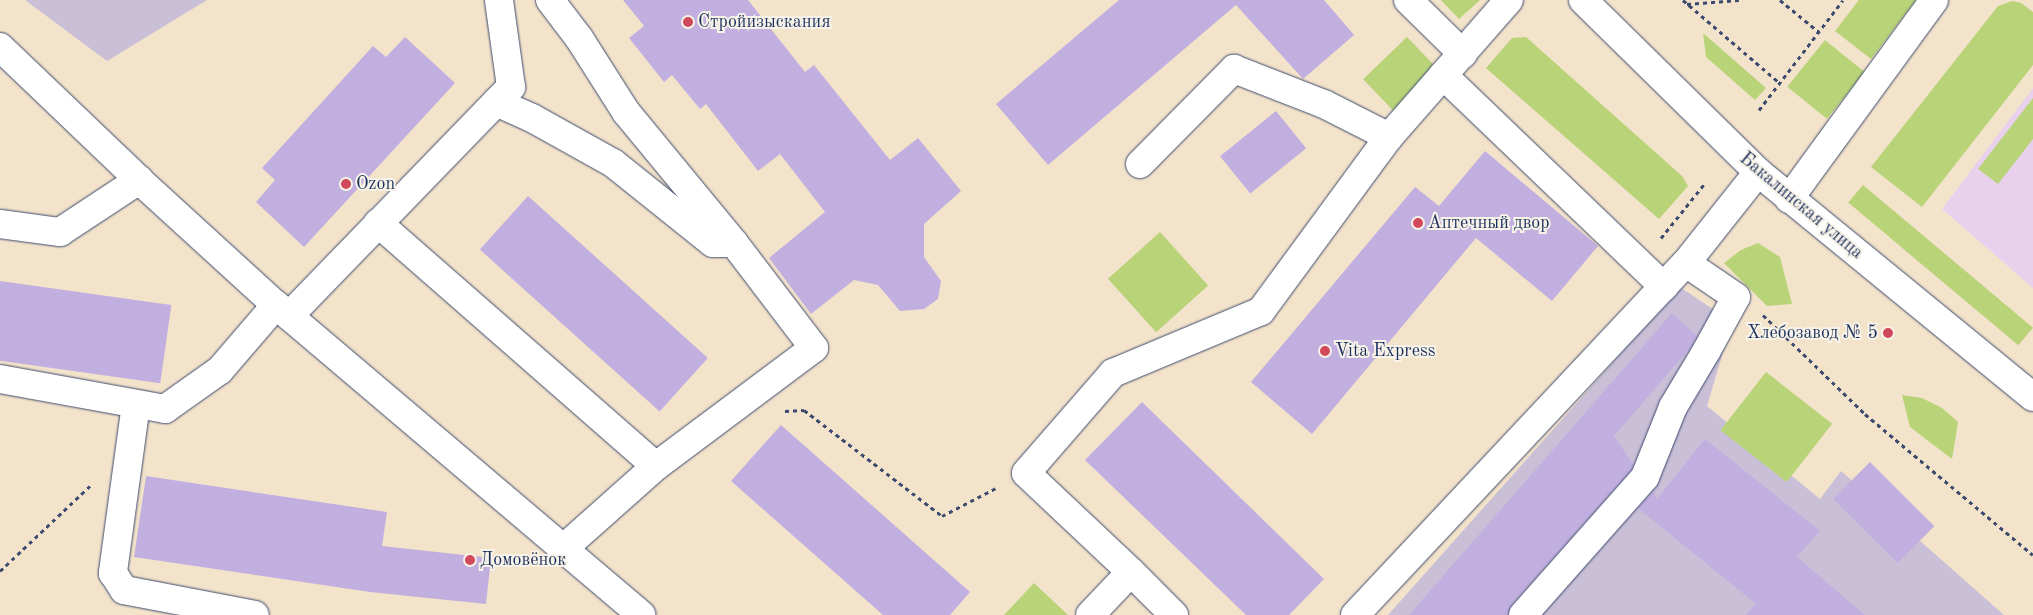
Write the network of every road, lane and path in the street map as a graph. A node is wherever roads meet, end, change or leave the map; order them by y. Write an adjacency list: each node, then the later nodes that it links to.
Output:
1 (499, 0): 17 (street)
2 (550, 0): 28 (street)
3 (1408, 0): 14 (street)
4 (1509, 0): 14 (street)
5 (1583, 0): 21 (street, Бакалинская улица)
6 (1683, 0): 11 (path)
7 (1739, 0): 11 (path)
8 (1780, 0): 12 (path)
9 (1843, 0): 12 (path)
10 (1934, 0): 24 (street)
11 (1688, 4): 16 (path)
12 (1818, 32): 16 (path)
13 (0, 47): 23 (street)
14 (1462, 54): 15 (street)
15 (1444, 75): 19 (street); 30 (street)
16 (1780, 83): 18 (path)
17 (496, 102): 25 (street); 28 (street)
18 (1760, 110)
19 (1388, 137): 20 (street); 39 (street)
20 (1140, 164)
21 (1758, 172): 24 (street, Бакалинская улица); 29 (street)
22 (1709, 178): 26 (path)
23 (139, 180): 27 (street); 33 (street)
24 (1789, 199): 35 (street, Бакалинская улица)
25 (378, 223): 33 (street); 38 (street)
26 (1673, 223): 29 (path); 30 (path)
27 (0, 224)
28 (734, 243): 37 (street)
29 (1692, 255): 31 (street); 50 (street)
30 (1640, 264): 31 (street)
31 (1664, 287): 49 (street)
32 (1757, 309): 42 (path)
33 (282, 311): 36 (street); 41 (street)
34 (0, 379): 36 (street)
35 (2033, 397)
36 (136, 404): 46 (street)
37 (728, 413): 38 (street); 39 (path)
38 (656, 466): 41 (street)
39 (1026, 473): 44 (street)
40 (94, 482): 43 (path)
41 (563, 549): 45 (street)
42 (2033, 555)
43 (0, 570)
44 (1131, 572): 47 (street); 48 (street)
45 (628, 611)
46 (255, 615)
47 (1090, 615)
48 (1174, 615)
49 (1355, 615)
50 (1523, 615)

